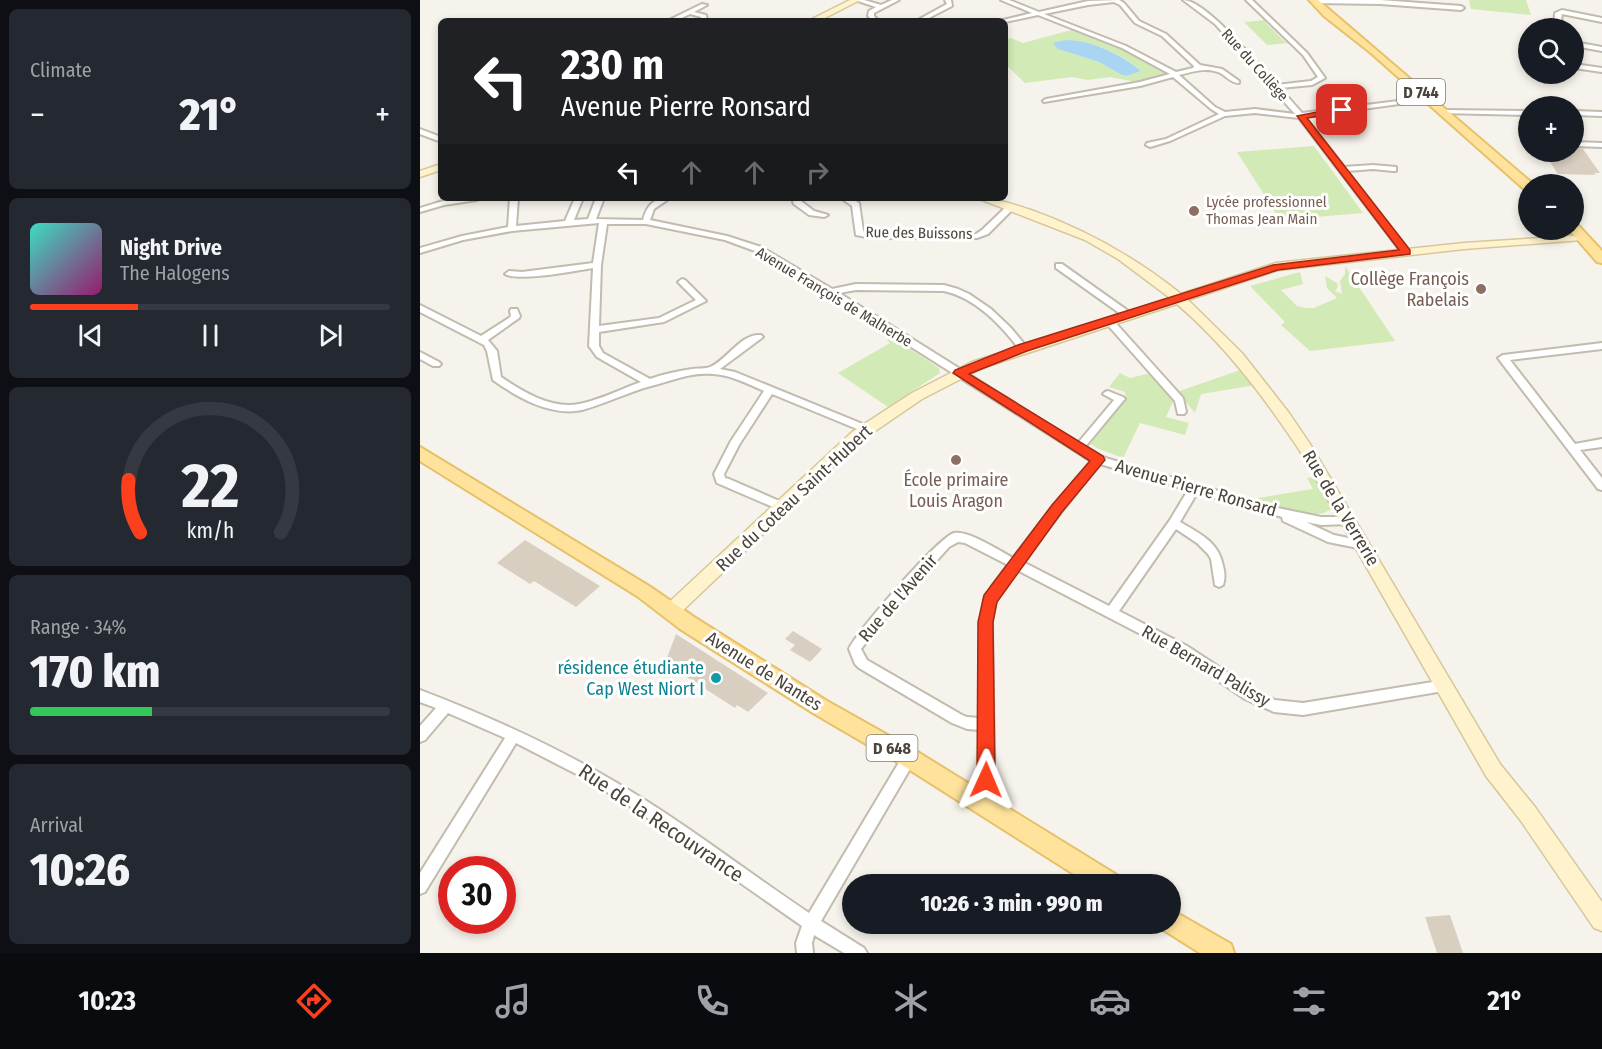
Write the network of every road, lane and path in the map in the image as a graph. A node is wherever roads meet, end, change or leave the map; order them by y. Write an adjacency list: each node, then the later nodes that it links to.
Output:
1 (857, 0): 10 (street); 16 (street)
2 (896, 0): 10 (street)
3 (948, 0): 18 (street)
4 (1004, 0): 13 (street)
5 (1115, 0): 13 (street); 24 (street)
6 (1186, 0): 29 (street, Rue du Collège)
7 (1249, 0): 29 (street)
8 (1314, 1): 11 (street); 30 (main road, D 744)
9 (704, 5): 12 (street)
10 (881, 7): 17 (street)
11 (1461, 8)
12 (689, 12): 14 (street); 15 (street)
13 (1036, 13): 20 (street); 27 (street)
14 (676, 18)
15 (704, 18)
16 (819, 18)
17 (873, 18)
18 (927, 18)
19 (1558, 18): 21 (street)
20 (1008, 20)
21 (1602, 20)
22 (1584, 46): 23 (street)
23 (1602, 50)
24 (1197, 67): 27 (street); 28 (street)
25 (1584, 67): 26 (street)
26 (1602, 70)
27 (1175, 75): 31 (street); 35 (street)
28 (1237, 81)
29 (1275, 87): 37 (street, Rue du Collège)
30 (1428, 98): 32 (main road, D 744); 37 (street)
31 (1046, 101)
32 (1444, 112): 33 (street); 47 (main road, D 744)
33 (1518, 113)
34 (1584, 113): 36 (street)
35 (1224, 114): 37 (street); 41 (street)
36 (1602, 114)
37 (1301, 116): 44 (street, Rue du Collège)
38 (420, 131): 39 (street)
39 (438, 139)
40 (1584, 144): 42 (street)
41 (1150, 145)
42 (1602, 145)
43 (438, 168): 46 (street)
44 (1343, 169): 45 (street); 67 (street, Rue du Collège)
45 (1393, 169)
46 (420, 174)
47 (1518, 177)
48 (456, 201): 57 (street)
49 (514, 201): 63 (street)
50 (578, 201): 61 (street)
51 (599, 201): 59 (street)
52 (661, 201): 62 (street)
53 (798, 201): 58 (street)
54 (850, 201): 56 (street, Rue des Buissons)
55 (990, 201): 56 (street, Rue de la Verrerie)
56 (1010, 208): 74 (street, Rue de la Verrerie)
57 (420, 210)
58 (824, 215)
59 (591, 221): 60 (street, Avenue François de Malherbe); 61 (street, Avenue François de Malherbe)
60 (603, 221): 62 (street, Avenue François de Malherbe); 69 (street)
61 (569, 222): 63 (street, Avenue François de Malherbe)
62 (646, 222): 73 (street, Avenue François de Malherbe)
63 (512, 229): 66 (street, Avenue François de Malherbe)
64 (1518, 240): 67 (street, Rue du Coteau Saint-Hubert)
65 (1584, 240): 68 (main road)
66 (420, 251)
67 (1406, 252): 74 (street, Rue du Coteau Saint-Hubert)
68 (1602, 259)
69 (597, 265): 71 (street); 79 (street)
70 (1059, 266): 77 (street)
71 (508, 274)
72 (682, 282): 79 (street)
73 (831, 292): 83 (street); 87 (street, Avenue François de Malherbe)
74 (1180, 299): 77 (street, Rue du Coteau Saint-Hubert); 102 (street, Rue de la Verrerie)
75 (420, 308): 81 (street)
76 (514, 311): 81 (street)
77 (1128, 315): 78 (street, Rue du Coteau Saint-Hubert)
78 (1109, 321): 83 (street, Rue du Coteau Saint-Hubert); 91 (street)
79 (594, 330): 88 (street)
80 (758, 337): 86 (street)
81 (482, 340): 88 (street)
82 (1602, 346): 95 (street)
83 (1023, 348): 87 (street, Rue du Coteau Saint-Hubert)
84 (420, 355): 85 (street)
85 (436, 364)
86 (714, 369): 88 (street); 89 (street)
87 (959, 373): 92 (street, Rue du Coteau Saint-Hubert); 94 (street, Avenue Pierre Ronsard)
88 (651, 383)
89 (770, 390): 92 (street); 100 (street)
90 (1108, 394): 94 (street)
91 (1181, 412)
92 (866, 429): 100 (street, Rue du Coteau Saint-Hubert)
93 (1602, 443): 95 (street)
94 (1079, 448): 97 (street, Avenue Pierre Ronsard)
95 (1572, 448): 98 (street)
96 (420, 453): 107 (main road, Avenue de Nantes / D 648)
97 (1098, 460): 99 (street, Avenue Pierre Ronsard); 105 (street)
98 (1602, 486)
99 (1194, 489): 101 (street, Avenue Pierre Ronsard); 103 (street)
100 (780, 506): 107 (street, Rue du Coteau Saint-Hubert)
101 (1273, 511): 102 (street, Avenue Pierre Ronsard); 104 (street)
102 (1349, 520): 104 (street, Rue de la Verrerie)
103 (1174, 523): 106 (street); 108 (street)
104 (1363, 545): 109 (street, Rue de la Verrerie)
105 (1015, 564): 108 (street, Rue Bernard Palissy); 112 (street); 112 (street, Rue de l'Avenir)
106 (1219, 582)
107 (672, 610): 115 (main road, Avenue de Nantes / D 648)
108 (1112, 612): 109 (street, Rue Bernard Palissy)
109 (1446, 686): 119 (street, Rue de la Verrerie)
110 (420, 696): 111 (street, Rue de la Recouvrance)
111 (446, 706): 113 (street, Rue de la Recouvrance); 114 (street)
112 (986, 724): 116 (street)
113 (514, 735): 118 (street); 120 (street, Rue de la Recouvrance)
114 (420, 736)
115 (909, 758): 116 (main road, Avenue de Nantes / D 648); 120 (street)
116 (977, 801): 117 (main road, Avenue de Nantes / D 648)
117 (1094, 874)
118 (420, 887)
119 (1602, 920)
120 (810, 925): 122 (street); 123 (street, Rue de la Recouvrance)
121 (1181, 928): 124 (main road)
122 (805, 953)
123 (859, 953)
124 (1222, 953)

